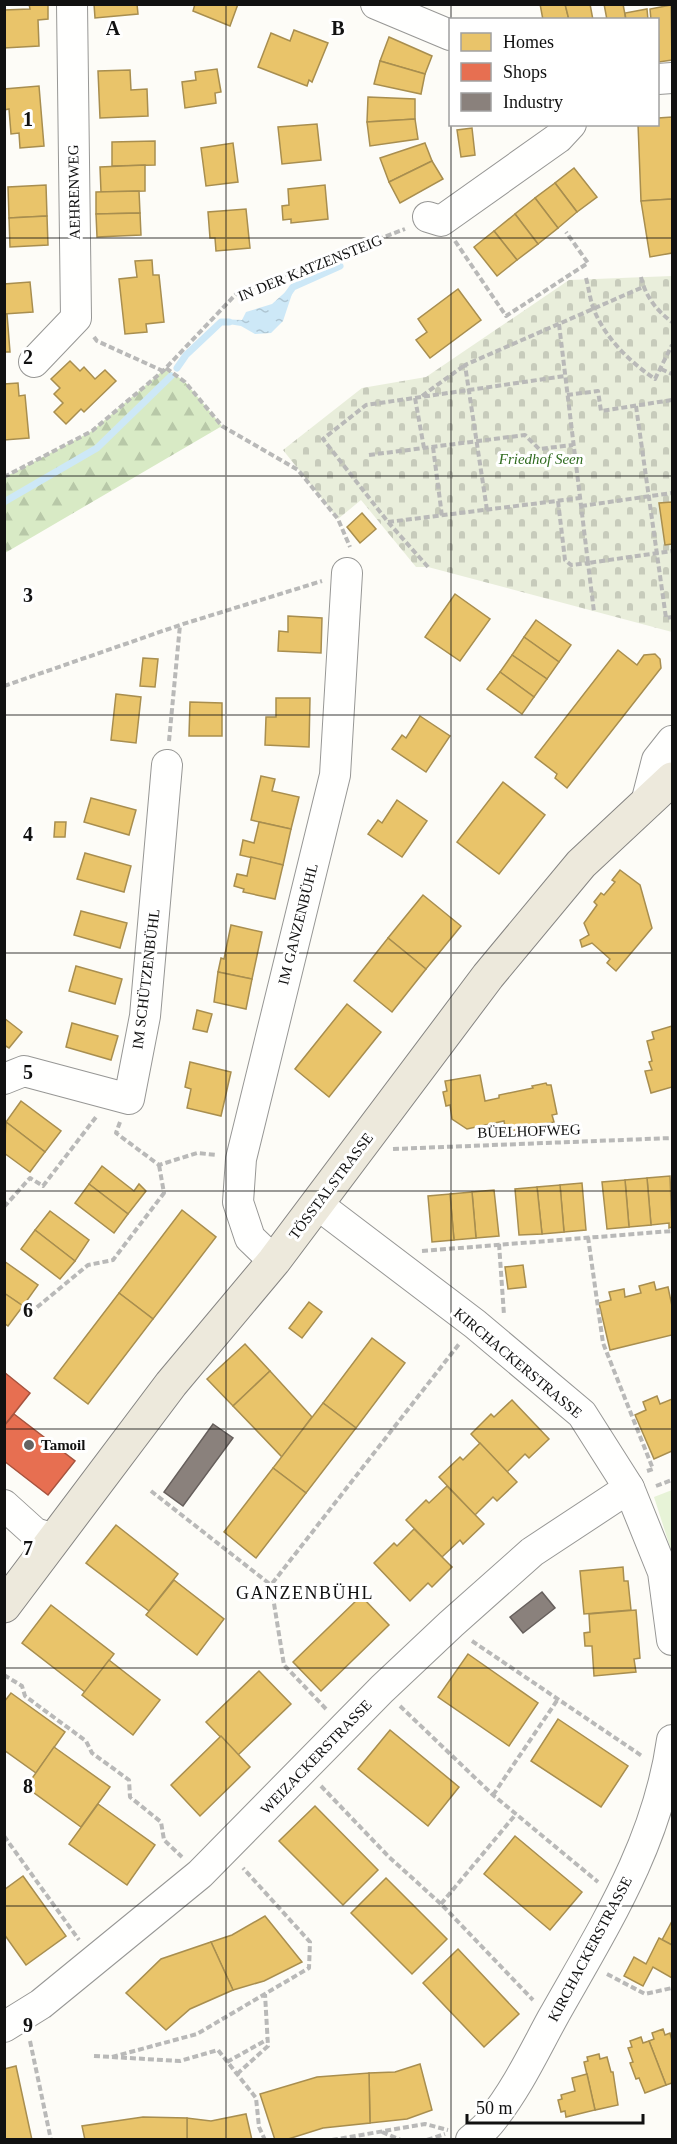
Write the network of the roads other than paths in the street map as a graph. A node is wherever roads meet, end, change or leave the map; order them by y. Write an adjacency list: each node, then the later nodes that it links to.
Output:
1 (72, 4): 6 (street, AEHRENWEG)
2 (376, 4): 3 (street)
3 (449, 35)
4 (569, 126): 5 (street)
5 (435, 219)
6 (34, 362)
7 (347, 573): 14 (street, IM GANZENBÜHL)
8 (672, 741): 11 (street)
9 (167, 765): 12 (street, IM SCHÜTZENBÜHL)
10 (672, 779): 11 (main road, TÖSSTALSTRASSE)
11 (646, 803): 13 (main road, TÖSSTALSTRASSE)
12 (4, 1079)
13 (317, 1203): 14 (main road, TÖSSTALSTRASSE); 15 (street, KIRCHACKERSTRASSE)
14 (274, 1261): 17 (main road, TÖSSTALSTRASSE)
15 (629, 1488): 19 (street, KIRCHACKERSTRASSE); 21 (street, WEIZACKERSTRASSE)
16 (4, 1505): 17 (street)
17 (54, 1539): 18 (main road, TÖSSTALSTRASSE)
18 (4, 1606)
19 (672, 1640)
20 (672, 1740): 22 (street, KIRCHACKERSTRASSE)
21 (15, 2022)
22 (471, 2139)

